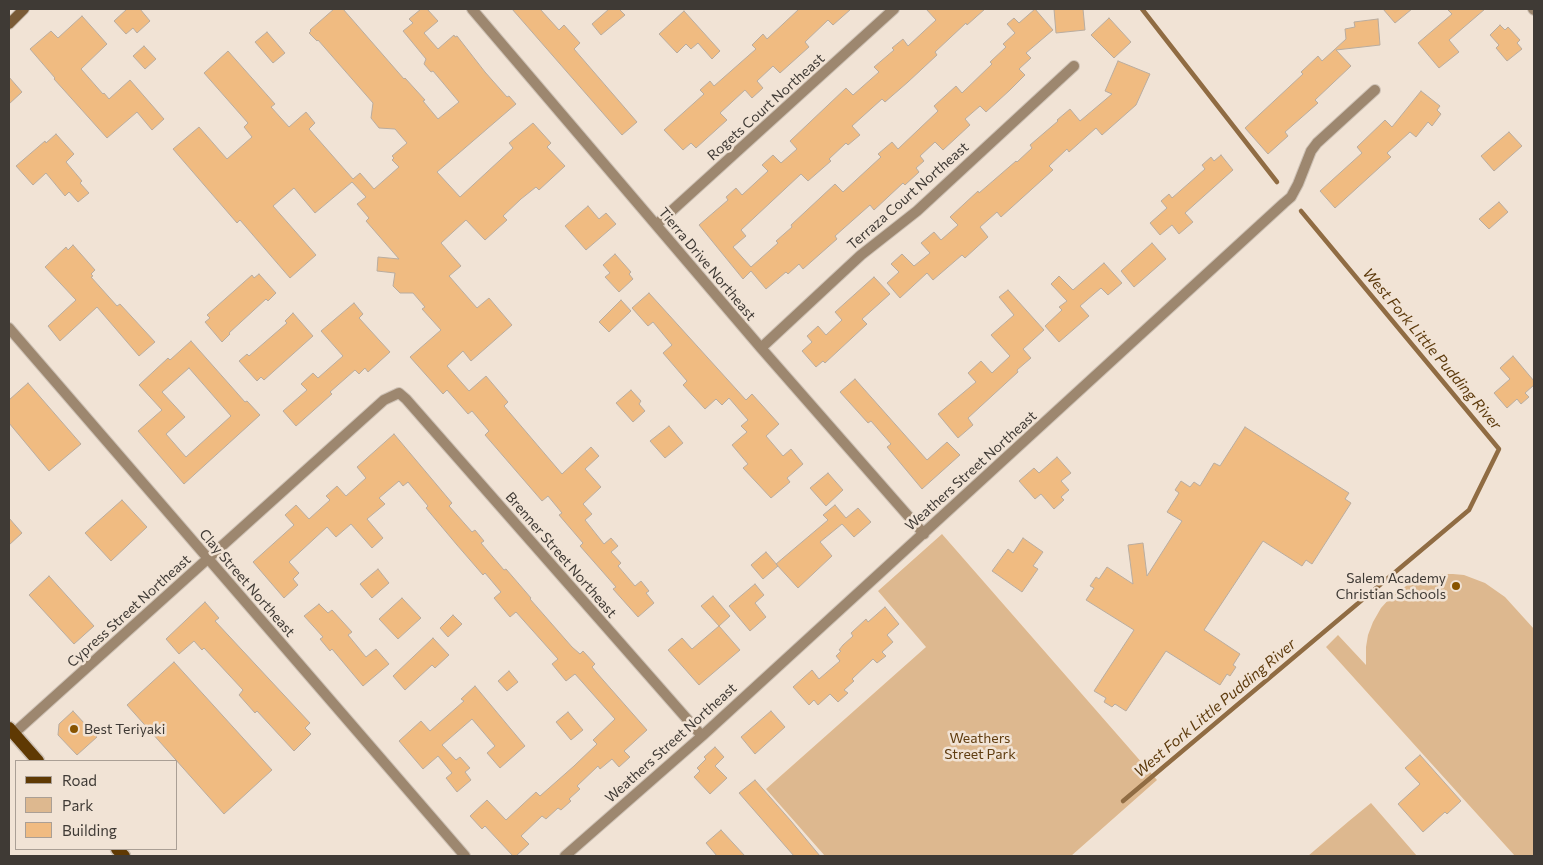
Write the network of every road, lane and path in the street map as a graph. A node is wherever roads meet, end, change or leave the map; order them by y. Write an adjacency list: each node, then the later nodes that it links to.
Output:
1 (24, 9): 4 (main road)
2 (894, 9): 7 (street, Rogets Court Northeast)
3 (474, 10): 7 (street, Tierra Drive Northeast)
4 (9, 24)
5 (1074, 66): 9 (street, Terraza Court Northeast)
6 (1375, 90): 11 (street, Weathers Street Northeast)
7 (656, 225): 9 (street, Tierra Drive Northeast)
8 (9, 328): 12 (street, Clay Street Northeast)
9 (761, 348): 11 (street, Tierra Drive Northeast)
10 (399, 393): 12 (street, Cypress Street Northeast); 14 (street, Brenner Street Northeast)
11 (924, 534): 14 (street, Weathers Street Northeast)
12 (207, 559): 13 (street, Cypress Street Northeast); 16 (street, Clay Street Northeast)
13 (11, 731): 15 (main road)
14 (702, 736): 17 (street, Weathers Street Northeast)
15 (37, 760)
16 (464, 856)
17 (565, 856)

